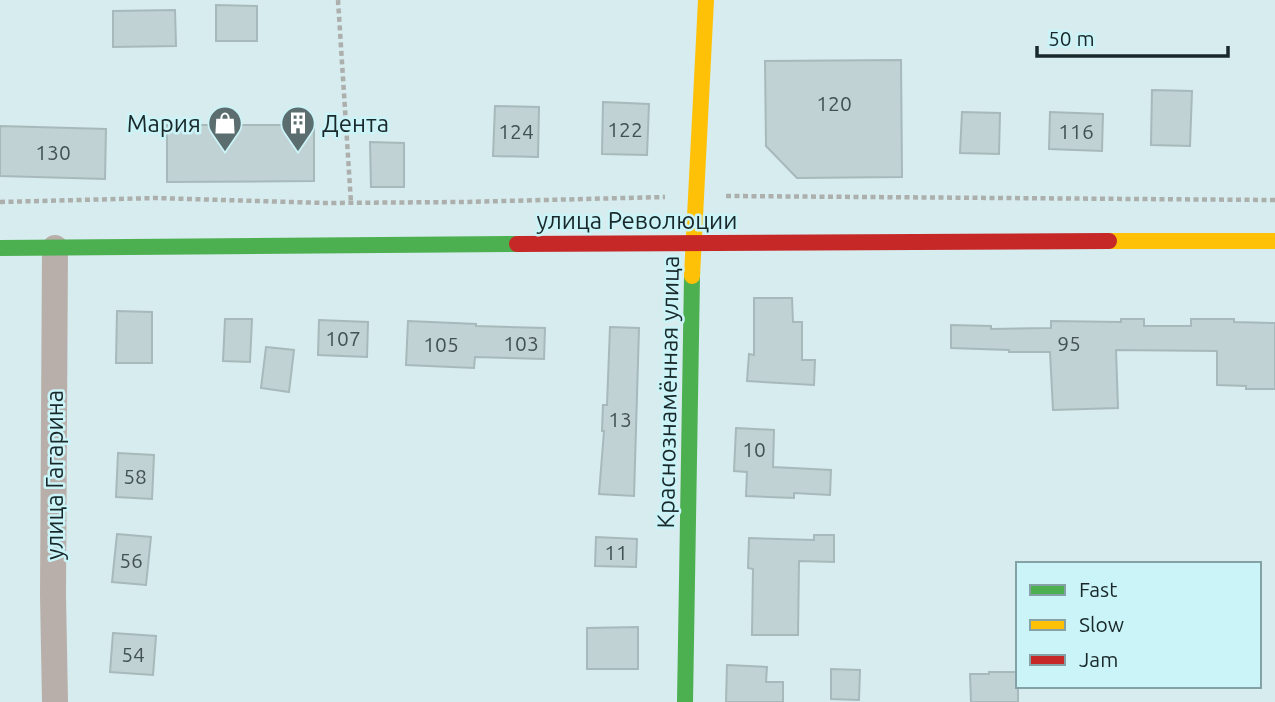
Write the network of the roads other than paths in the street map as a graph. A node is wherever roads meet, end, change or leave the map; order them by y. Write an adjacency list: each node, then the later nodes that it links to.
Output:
1 (706, 0): 3 (main road, Краснознамённая улица)
2 (1275, 241): 3 (main road, улица Революции)
3 (694, 242): 5 (main road, улица Революции); 7 (main road, Краснознамённая улица)
4 (0, 248): 5 (main road, улица Революции)
5 (55, 248): 6 (street, улица Гагарина)
6 (55, 702)
7 (685, 702)

